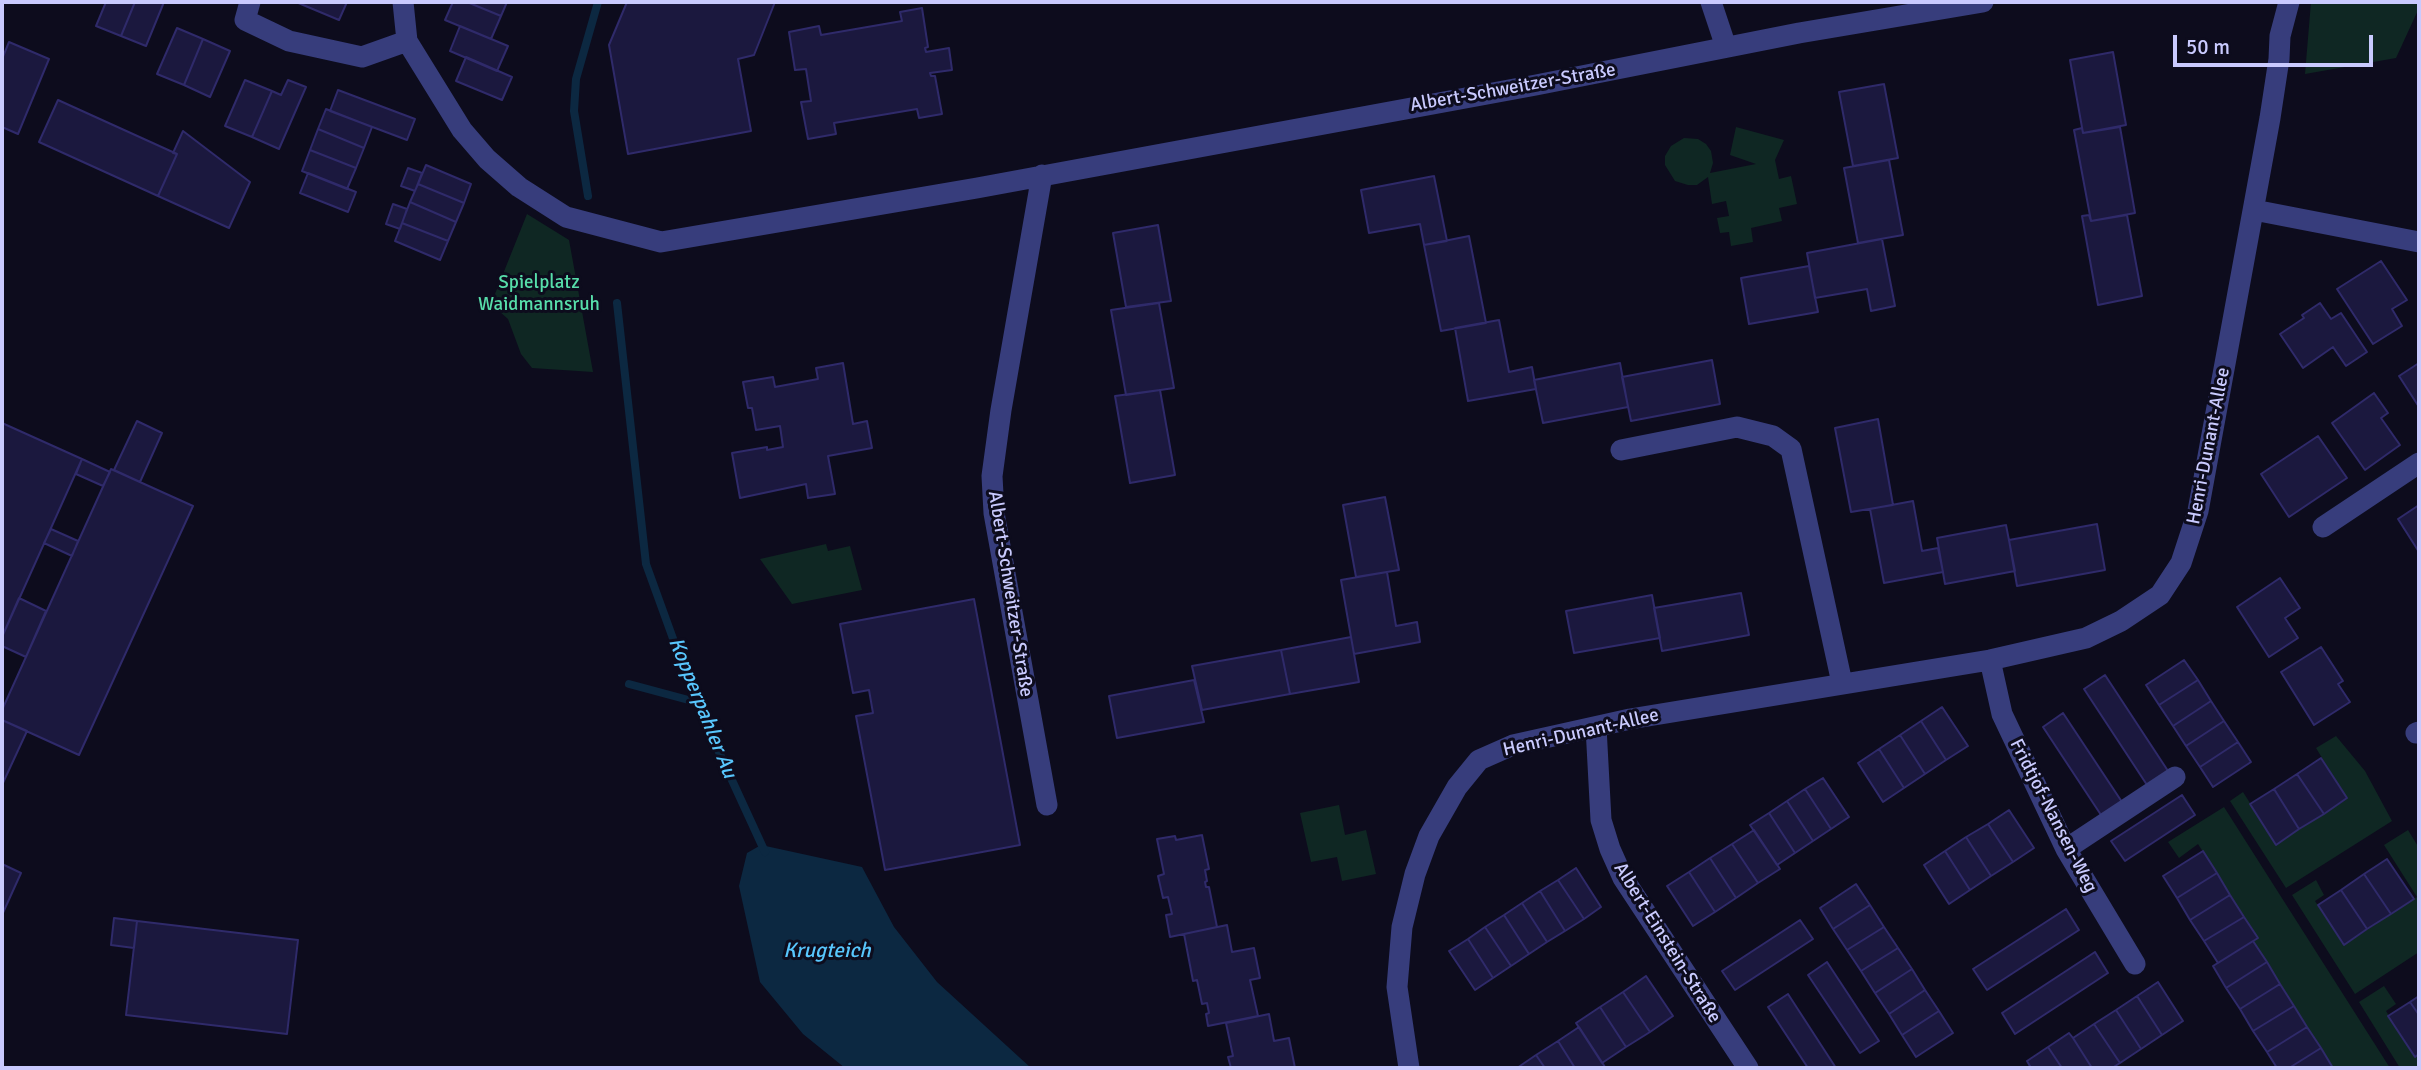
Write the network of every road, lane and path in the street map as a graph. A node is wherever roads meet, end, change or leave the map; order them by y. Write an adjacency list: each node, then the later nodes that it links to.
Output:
1 (250, 2): 6 (street)
2 (403, 2): 6 (street)
3 (1711, 2): 7 (street)
4 (1983, 2): 7 (street, Albert-Schweitzer-Straße)
5 (2288, 2): 9 (street, Henri-Dunant-Allee)
6 (407, 41): 8 (street, Albert-Schweitzer-Straße)
7 (1726, 47): 8 (street, Albert-Schweitzer-Straße)
8 (1042, 175): 18 (street, Albert-Schweitzer-Straße)
9 (2254, 210): 10 (street); 14 (street, Henri-Dunant-Allee)
10 (2419, 242)
11 (1621, 450): 15 (street)
12 (2419, 463): 13 (street)
13 (2323, 527)
14 (1990, 660): 15 (street, Henri-Dunant-Allee); 19 (street, Fridtjof-Nansen-Weg)
15 (1842, 683): 16 (street, Henri-Dunant-Allee)
16 (1596, 727): 21 (street, Henri-Dunant-Allee); 22 (street, Albert-Einstein-Straße)
17 (2175, 777): 19 (street)
18 (1047, 805)
19 (2066, 849): 20 (street, Fridtjof-Nansen-Weg)
20 (2135, 964)
21 (1409, 1068)
22 (1748, 1068)

